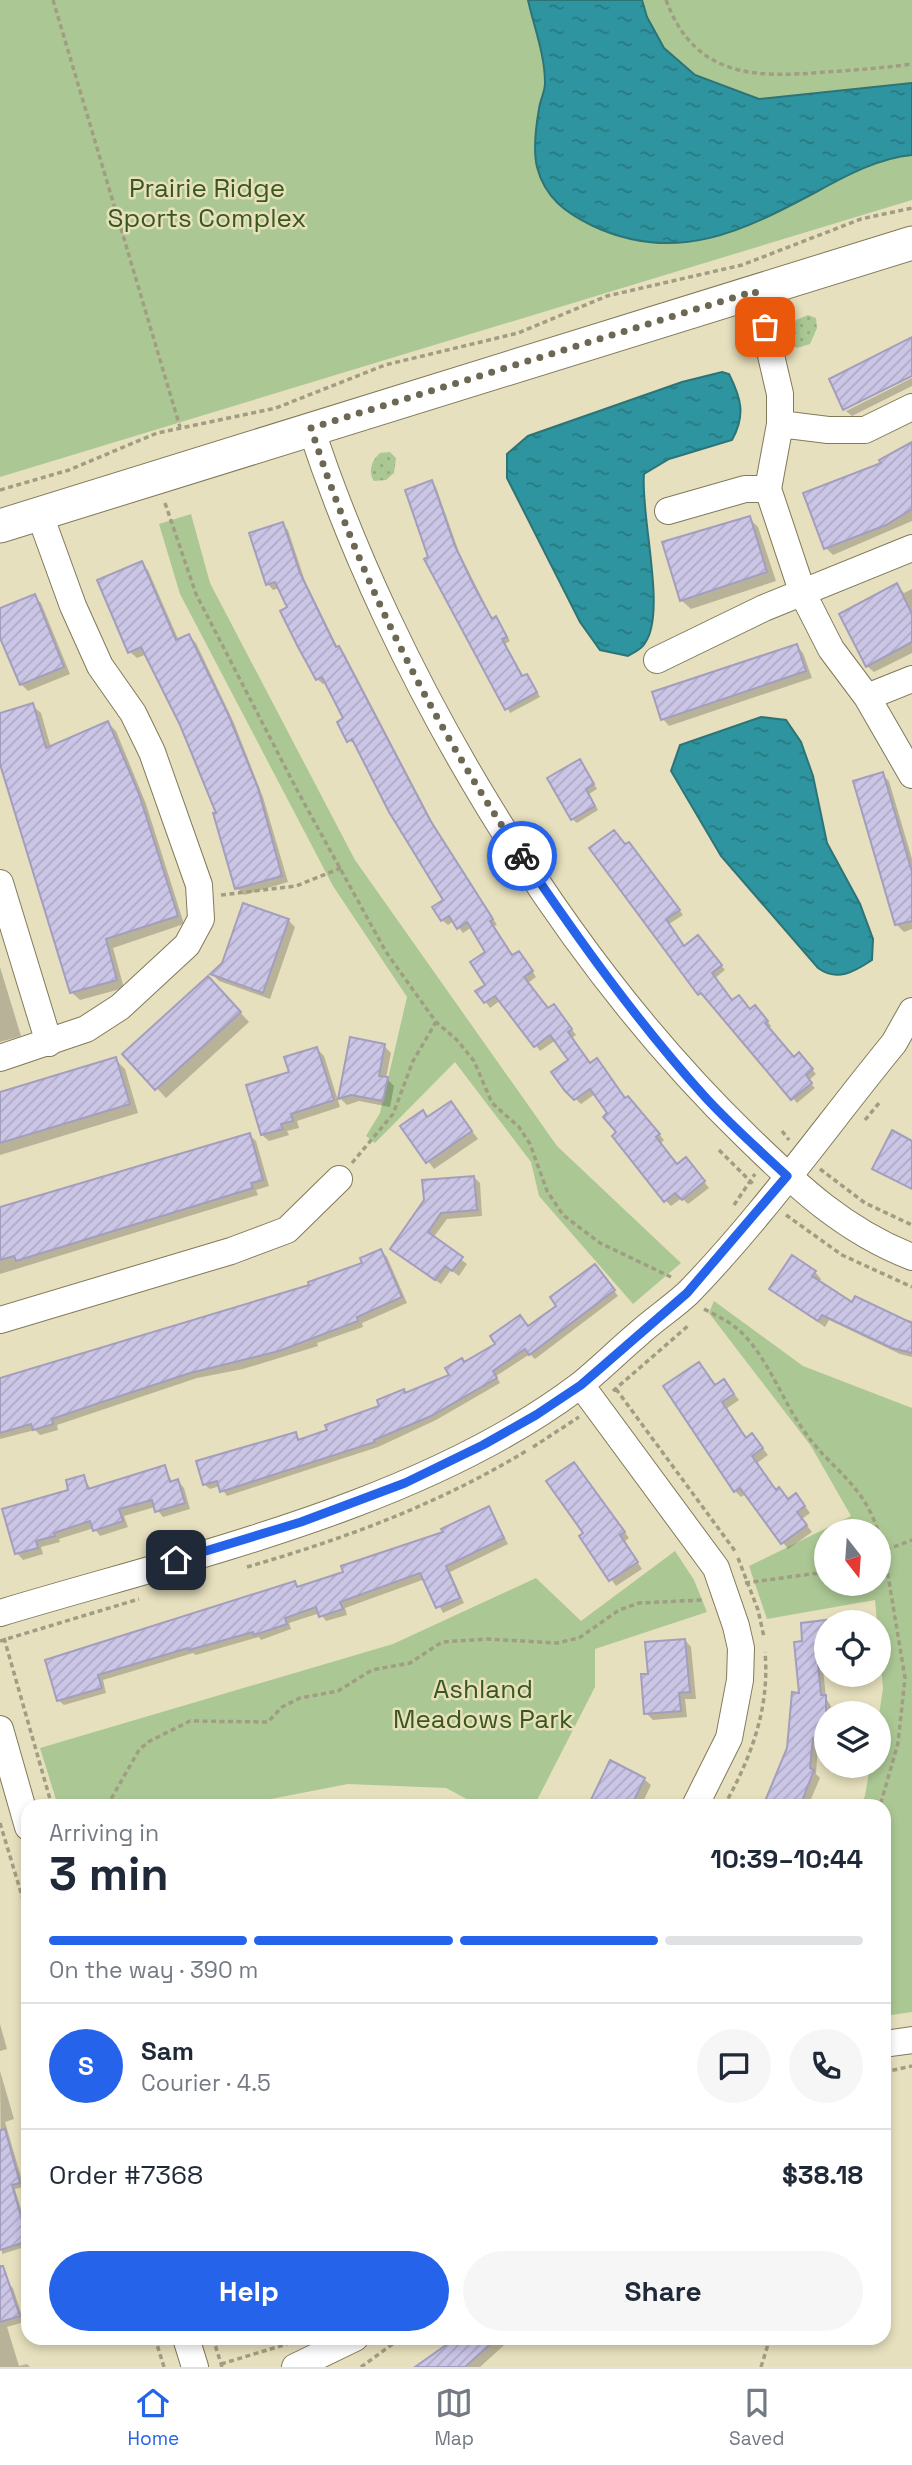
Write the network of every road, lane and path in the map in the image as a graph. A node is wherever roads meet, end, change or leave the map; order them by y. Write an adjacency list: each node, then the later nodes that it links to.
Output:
1 (53, 0): 9 (path)
2 (666, 0): 3 (path)
3 (912, 64)
4 (912, 208): 9 (path)
5 (912, 243): 6 (main road)
6 (755, 291): 8 (street); 10 (main road)
7 (912, 407): 8 (street)
8 (780, 424): 11 (street)
9 (180, 428): 12 (path)
10 (311, 428): 15 (main road); 33 (street)
11 (768, 489): 14 (street); 18 (street)
12 (0, 490)
13 (165, 503): 23 (path)
14 (668, 511)
15 (40, 515): 16 (main road); 25 (street)
16 (0, 526)
17 (912, 548): 18 (street)
18 (803, 594): 19 (street); 21 (street)
19 (657, 660)
20 (912, 679): 21 (street)
21 (867, 697): 22 (street)
22 (912, 775)
23 (341, 868): 25 (path); 27 (path)
24 (0, 883): 28 (street)
25 (201, 896): 28 (street)
26 (912, 1011): 29 (street)
27 (436, 1022): 34 (path); 39 (path)
28 (49, 1043): 30 (street)
29 (903, 1050): 32 (street)
30 (0, 1058)
31 (782, 1131): 32 (path)
32 (797, 1146): 33 (street); 33 (path); 36 (path)
33 (778, 1168): 35 (path); 37 (street); 39 (street)
34 (339, 1179): 41 (street)
35 (727, 1214)
36 (912, 1225)
37 (912, 1257)
38 (679, 1266): 39 (path)
39 (679, 1285): 40 (path); 42 (street); 45 (path)
40 (661, 1286)
41 (0, 1320)
42 (581, 1385): 51 (street); 53 (street)
43 (577, 1418): 44 (path)
44 (583, 1426)
45 (874, 1519)
46 (912, 1540): 47 (path)
47 (891, 1548)
48 (814, 1574): 51 (path)
49 (699, 1588): 51 (path)
50 (891, 1593): 59 (path)
51 (715, 1596): 52 (path); 57 (path); 58 (street)
52 (707, 1611)
53 (0, 1614)
54 (0, 1626): 56 (path)
55 (0, 1729): 60 (street)
56 (50, 1799)
57 (111, 1799)
58 (698, 1799)
59 (882, 1799)
60 (21, 1802)
61 (0, 1823): 62 (path)
62 (21, 1893)
63 (912, 2040): 64 (street)
64 (891, 2043)
65 (912, 2066): 66 (path)
66 (891, 2070)
67 (157, 2345): 75 (path)
68 (193, 2345): 74 (street)
69 (213, 2345): 74 (path)
70 (282, 2345): 74 (path)
71 (341, 2345): 76 (street)
72 (391, 2345): 77 (path)
73 (767, 2345): 78 (path)
74 (213, 2366)
75 (164, 2367)
76 (295, 2367)
77 (361, 2367)
78 (761, 2367)

